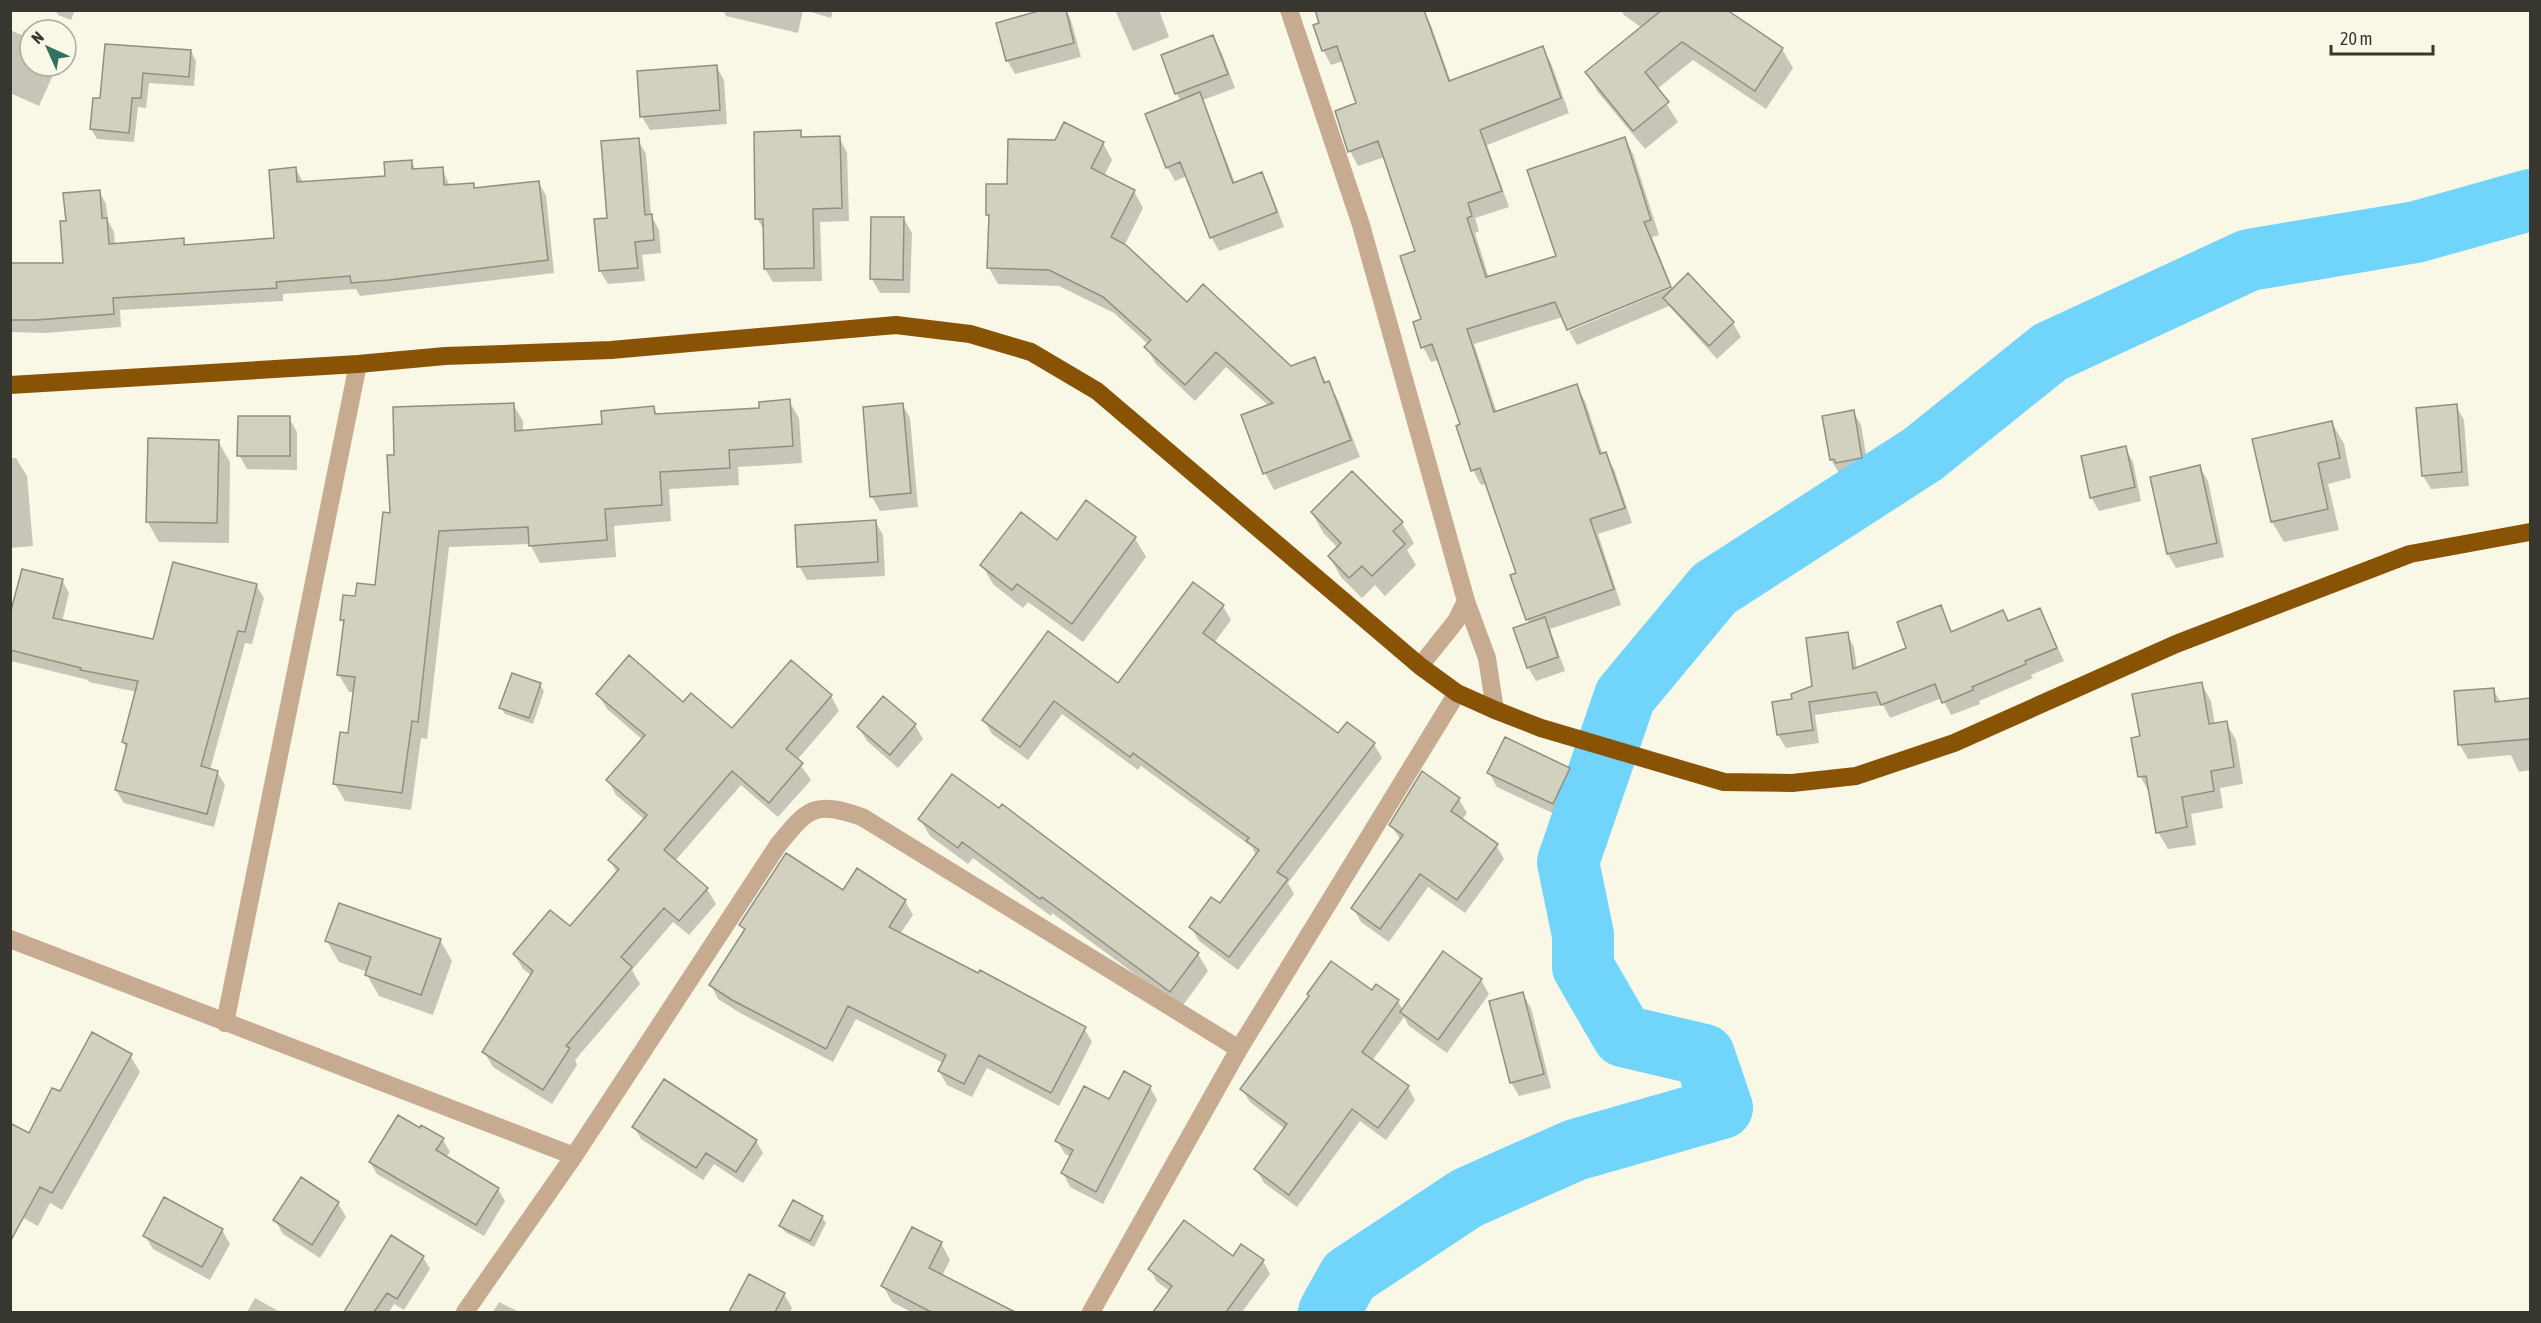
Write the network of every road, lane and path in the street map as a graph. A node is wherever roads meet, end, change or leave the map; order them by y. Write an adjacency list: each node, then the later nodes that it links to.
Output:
1 (1289, 10): 5 (street)
2 (358, 364): 3 (highway); 6 (highway); 10 (street)
3 (10, 385)
4 (2530, 532): 8 (highway)
5 (1467, 601): 6 (street); 8 (street)
6 (1420, 666): 7 (highway)
7 (1457, 693): 8 (highway); 11 (street)
8 (1495, 710)
9 (10, 939): 10 (street)
10 (225, 1023): 12 (street)
11 (1239, 1049): 12 (street); 14 (street)
12 (574, 1156): 13 (street)
13 (465, 1312)
14 (1091, 1312)

